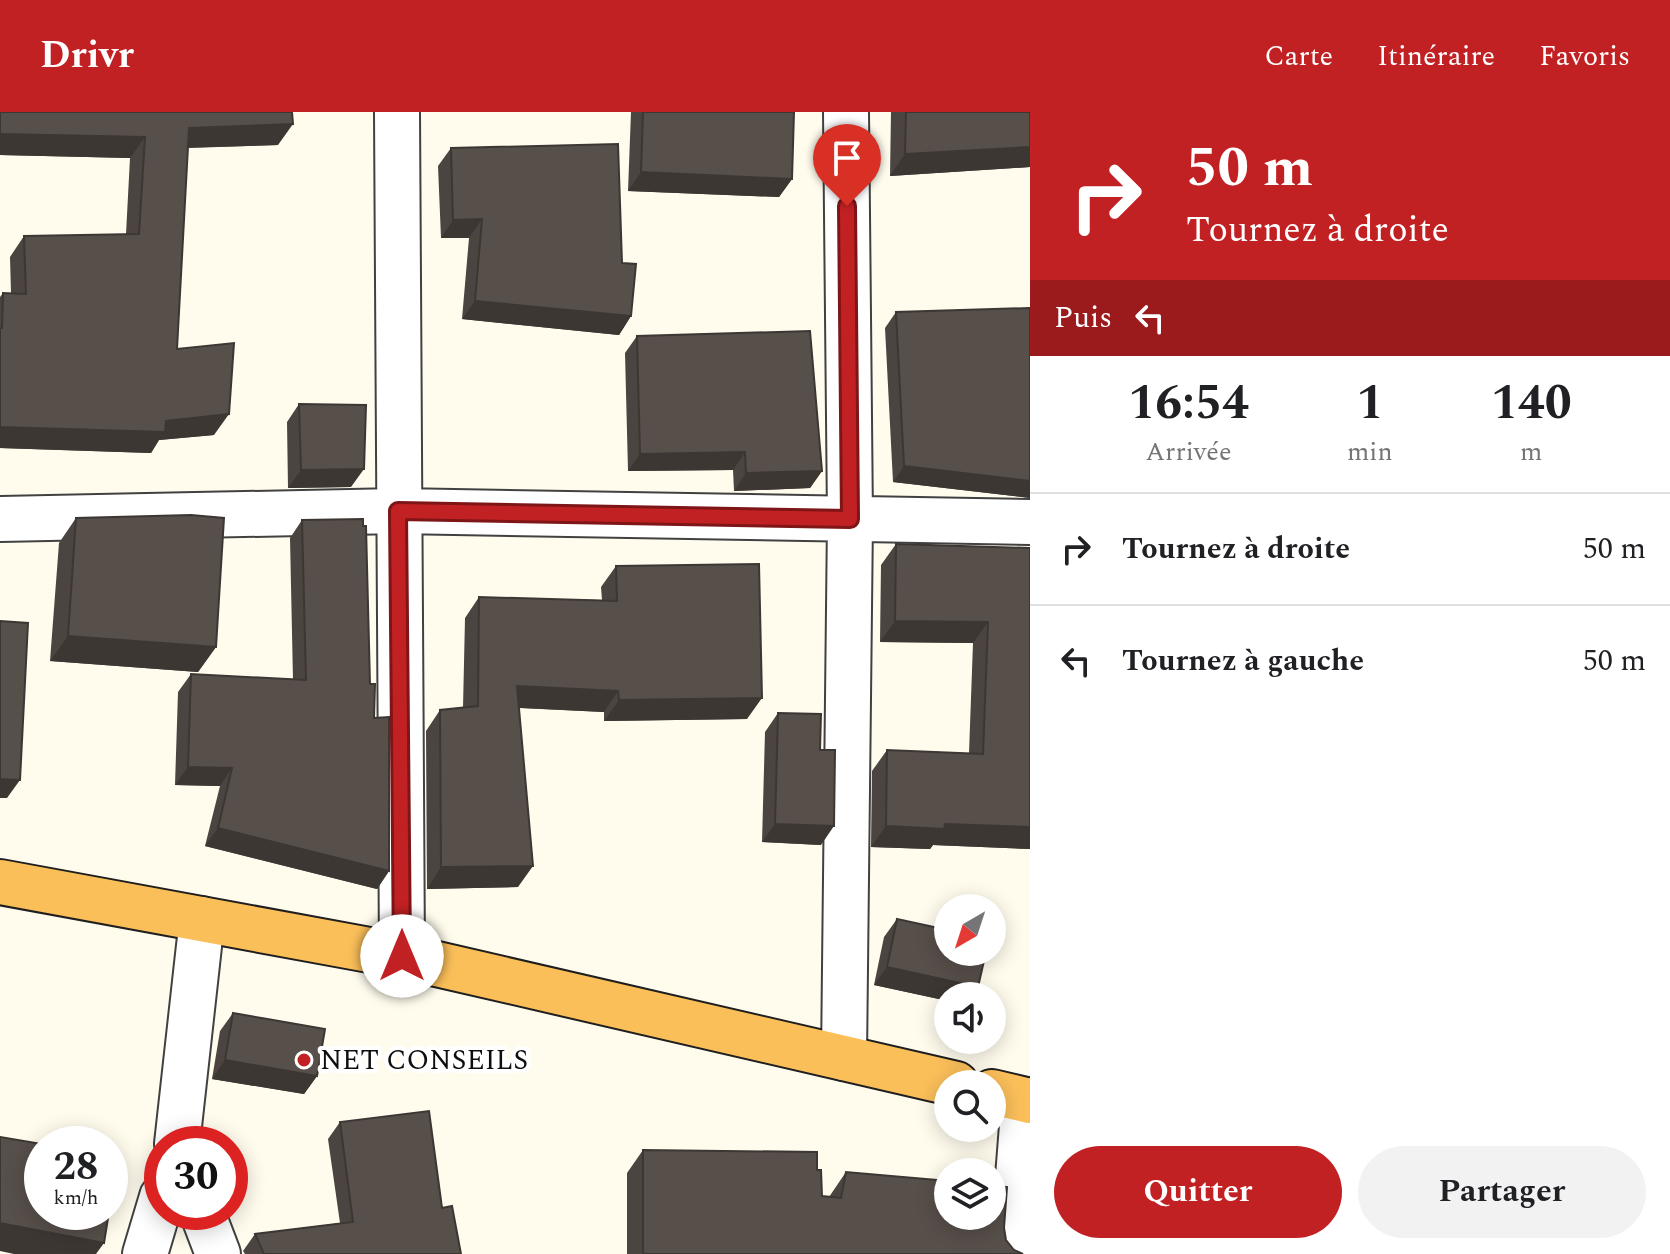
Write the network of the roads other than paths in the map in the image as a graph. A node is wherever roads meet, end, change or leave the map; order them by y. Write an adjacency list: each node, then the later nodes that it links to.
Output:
1 (397, 112): 3 (street)
2 (846, 112): 5 (street)
3 (398, 511): 4 (street); 5 (street); 9 (street)
4 (0, 519)
5 (850, 519): 6 (street); 10 (street)
6 (1030, 522)
7 (0, 882): 8 (highway)
8 (202, 919): 9 (highway); 13 (street)
9 (402, 956): 10 (highway)
10 (844, 1058): 11 (highway)
11 (934, 1079)
12 (1015, 1098): 18 (street)
13 (179, 1126)
14 (152, 1230): 16 (street)
15 (209, 1230): 17 (street)
16 (145, 1254)
17 (218, 1254)
18 (1012, 1254)

